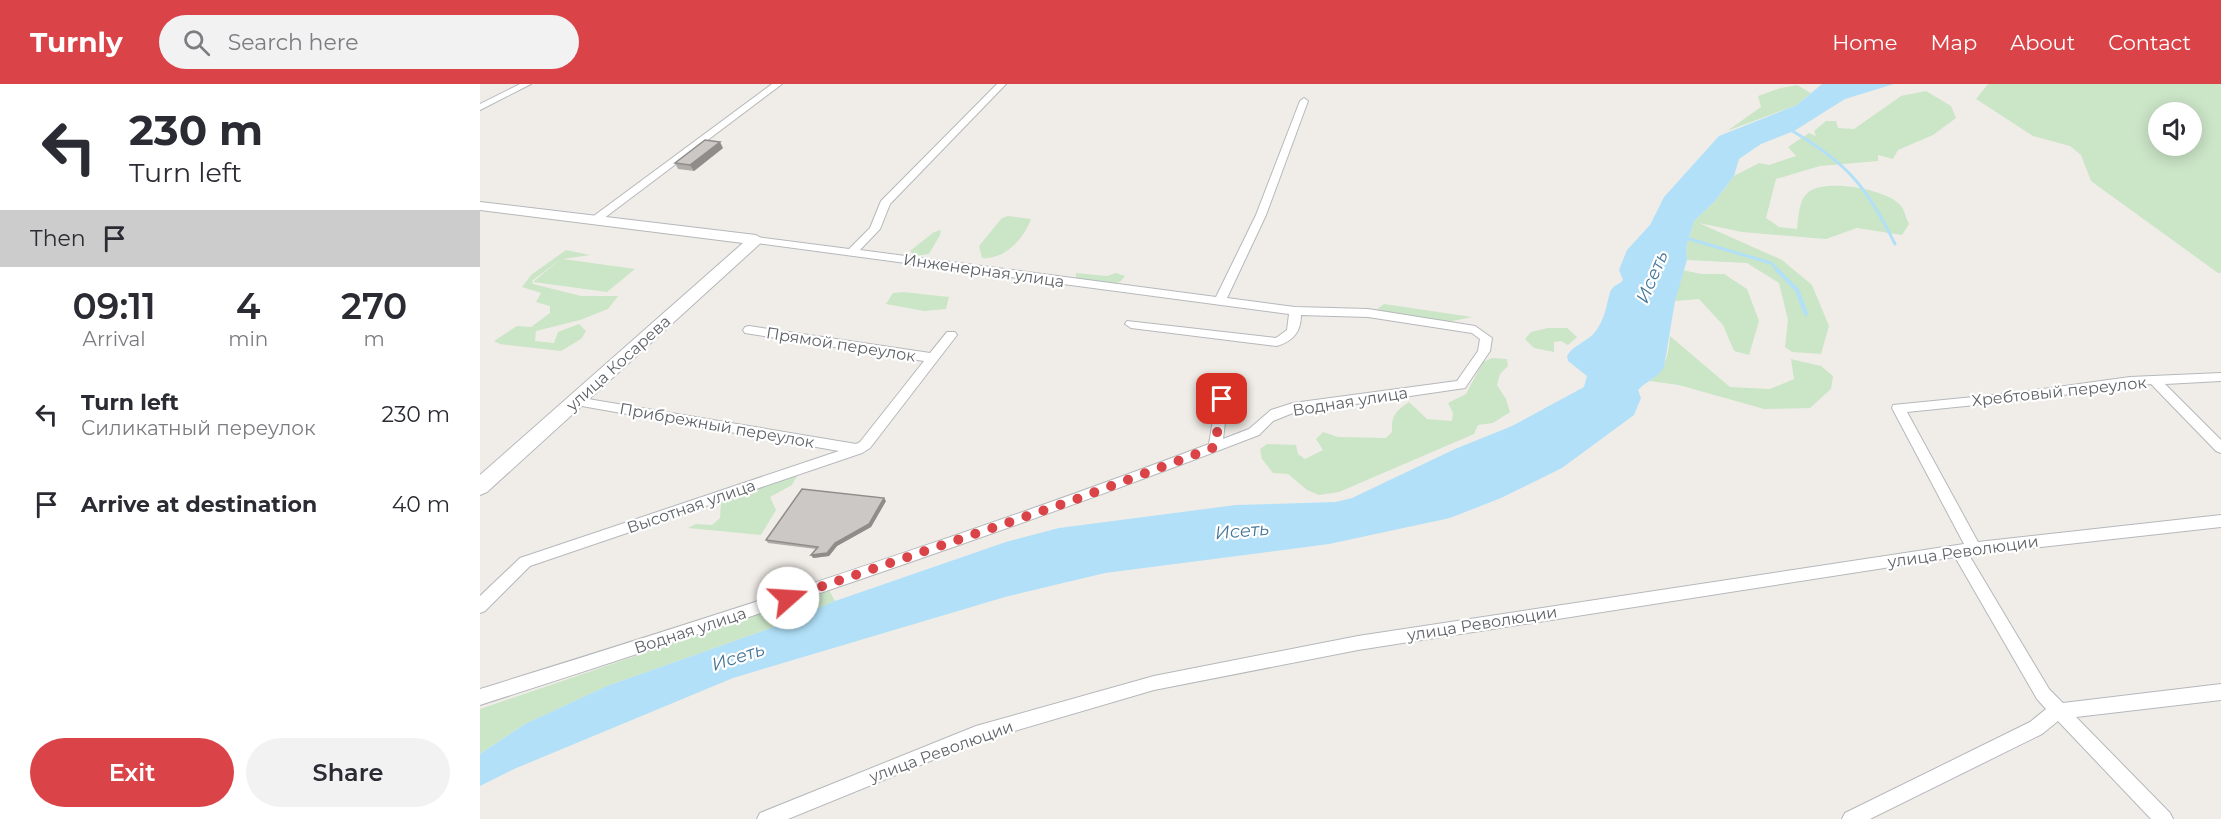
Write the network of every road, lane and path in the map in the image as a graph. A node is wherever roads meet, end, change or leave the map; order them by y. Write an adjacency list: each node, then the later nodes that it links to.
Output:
1 (527, 84): 5 (street)
2 (778, 84): 7 (street)
3 (1002, 84): 9 (street)
4 (1304, 101): 10 (street)
5 (480, 107)
6 (480, 206): 7 (street, Инженерная улица)
7 (595, 220): 8 (street, Инженерная улица)
8 (756, 240): 9 (street, Инженерная улица); 20 (street, улица Косарева)
9 (852, 252): 10 (street, Инженерная улица)
10 (1220, 301): 11 (street, Инженерная улица)
11 (1295, 311): 12 (street); 15 (street, Инженерная улица)
12 (1131, 324)
13 (749, 330): 16 (street, Прямой переулок)
14 (951, 335): 16 (street)
15 (1486, 338): 21 (street, Водная улица)
16 (933, 358): 23 (street)
17 (2221, 377): 18 (street, Хребтовый переулок)
18 (2156, 381): 22 (street); 26 (street, Хребтовый переулок)
19 (1222, 399): 21 (street)
20 (576, 401): 23 (street, Прибрежный переулок); 24 (street, улица Косарева)
21 (1215, 447): 29 (street, Водная улица)
22 (2221, 448)
23 (857, 450): 27 (street, Высотная улица)
24 (480, 487)
25 (2221, 521): 26 (street, улица Революции)
26 (1966, 550): 30 (street); 31 (street, улица Революции)
27 (480, 606)
28 (2221, 692): 30 (street)
29 (480, 697)
30 (2057, 711): 32 (street); 33 (street)
31 (765, 819)
32 (1851, 819)
33 (2164, 819)

